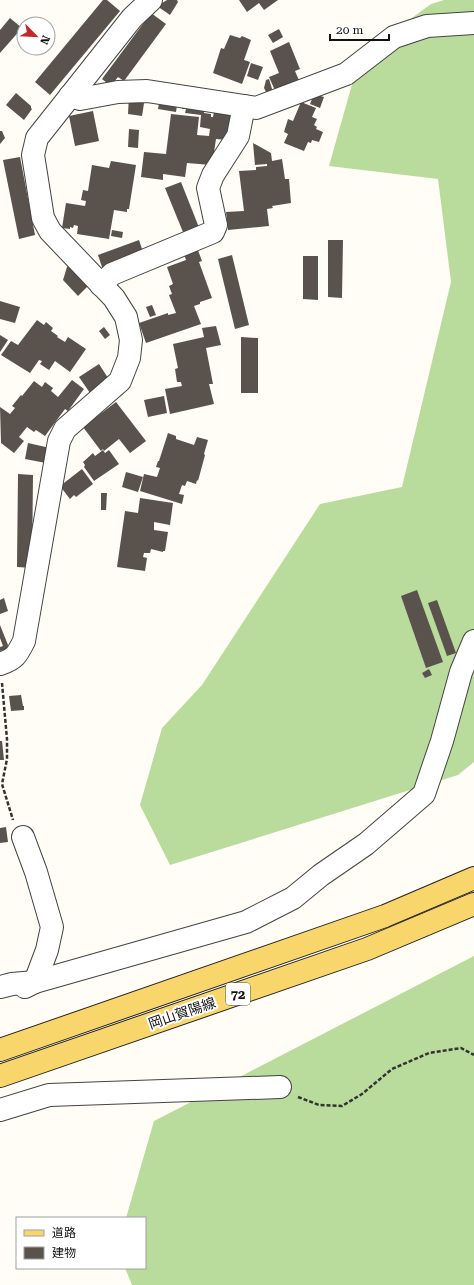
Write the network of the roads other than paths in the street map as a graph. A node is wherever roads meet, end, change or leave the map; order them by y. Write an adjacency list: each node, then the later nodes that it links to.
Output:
1 (151, 0): 3 (street)
2 (474, 23): 4 (street)
3 (70, 96): 4 (street); 5 (street)
4 (244, 106): 5 (street)
5 (101, 284): 7 (street)
6 (474, 642): 11 (street)
7 (1, 671)
8 (23, 837): 11 (street)
9 (474, 878): 14 (main road, 岡山賀陽線 / 72)
10 (474, 904): 15 (main road, 岡山賀陽線 / 72)
11 (34, 982): 12 (street); 13 (street)
12 (0, 987)
13 (0, 998)
14 (0, 1050)
15 (0, 1076)
16 (280, 1087): 17 (street)
17 (0, 1110)

